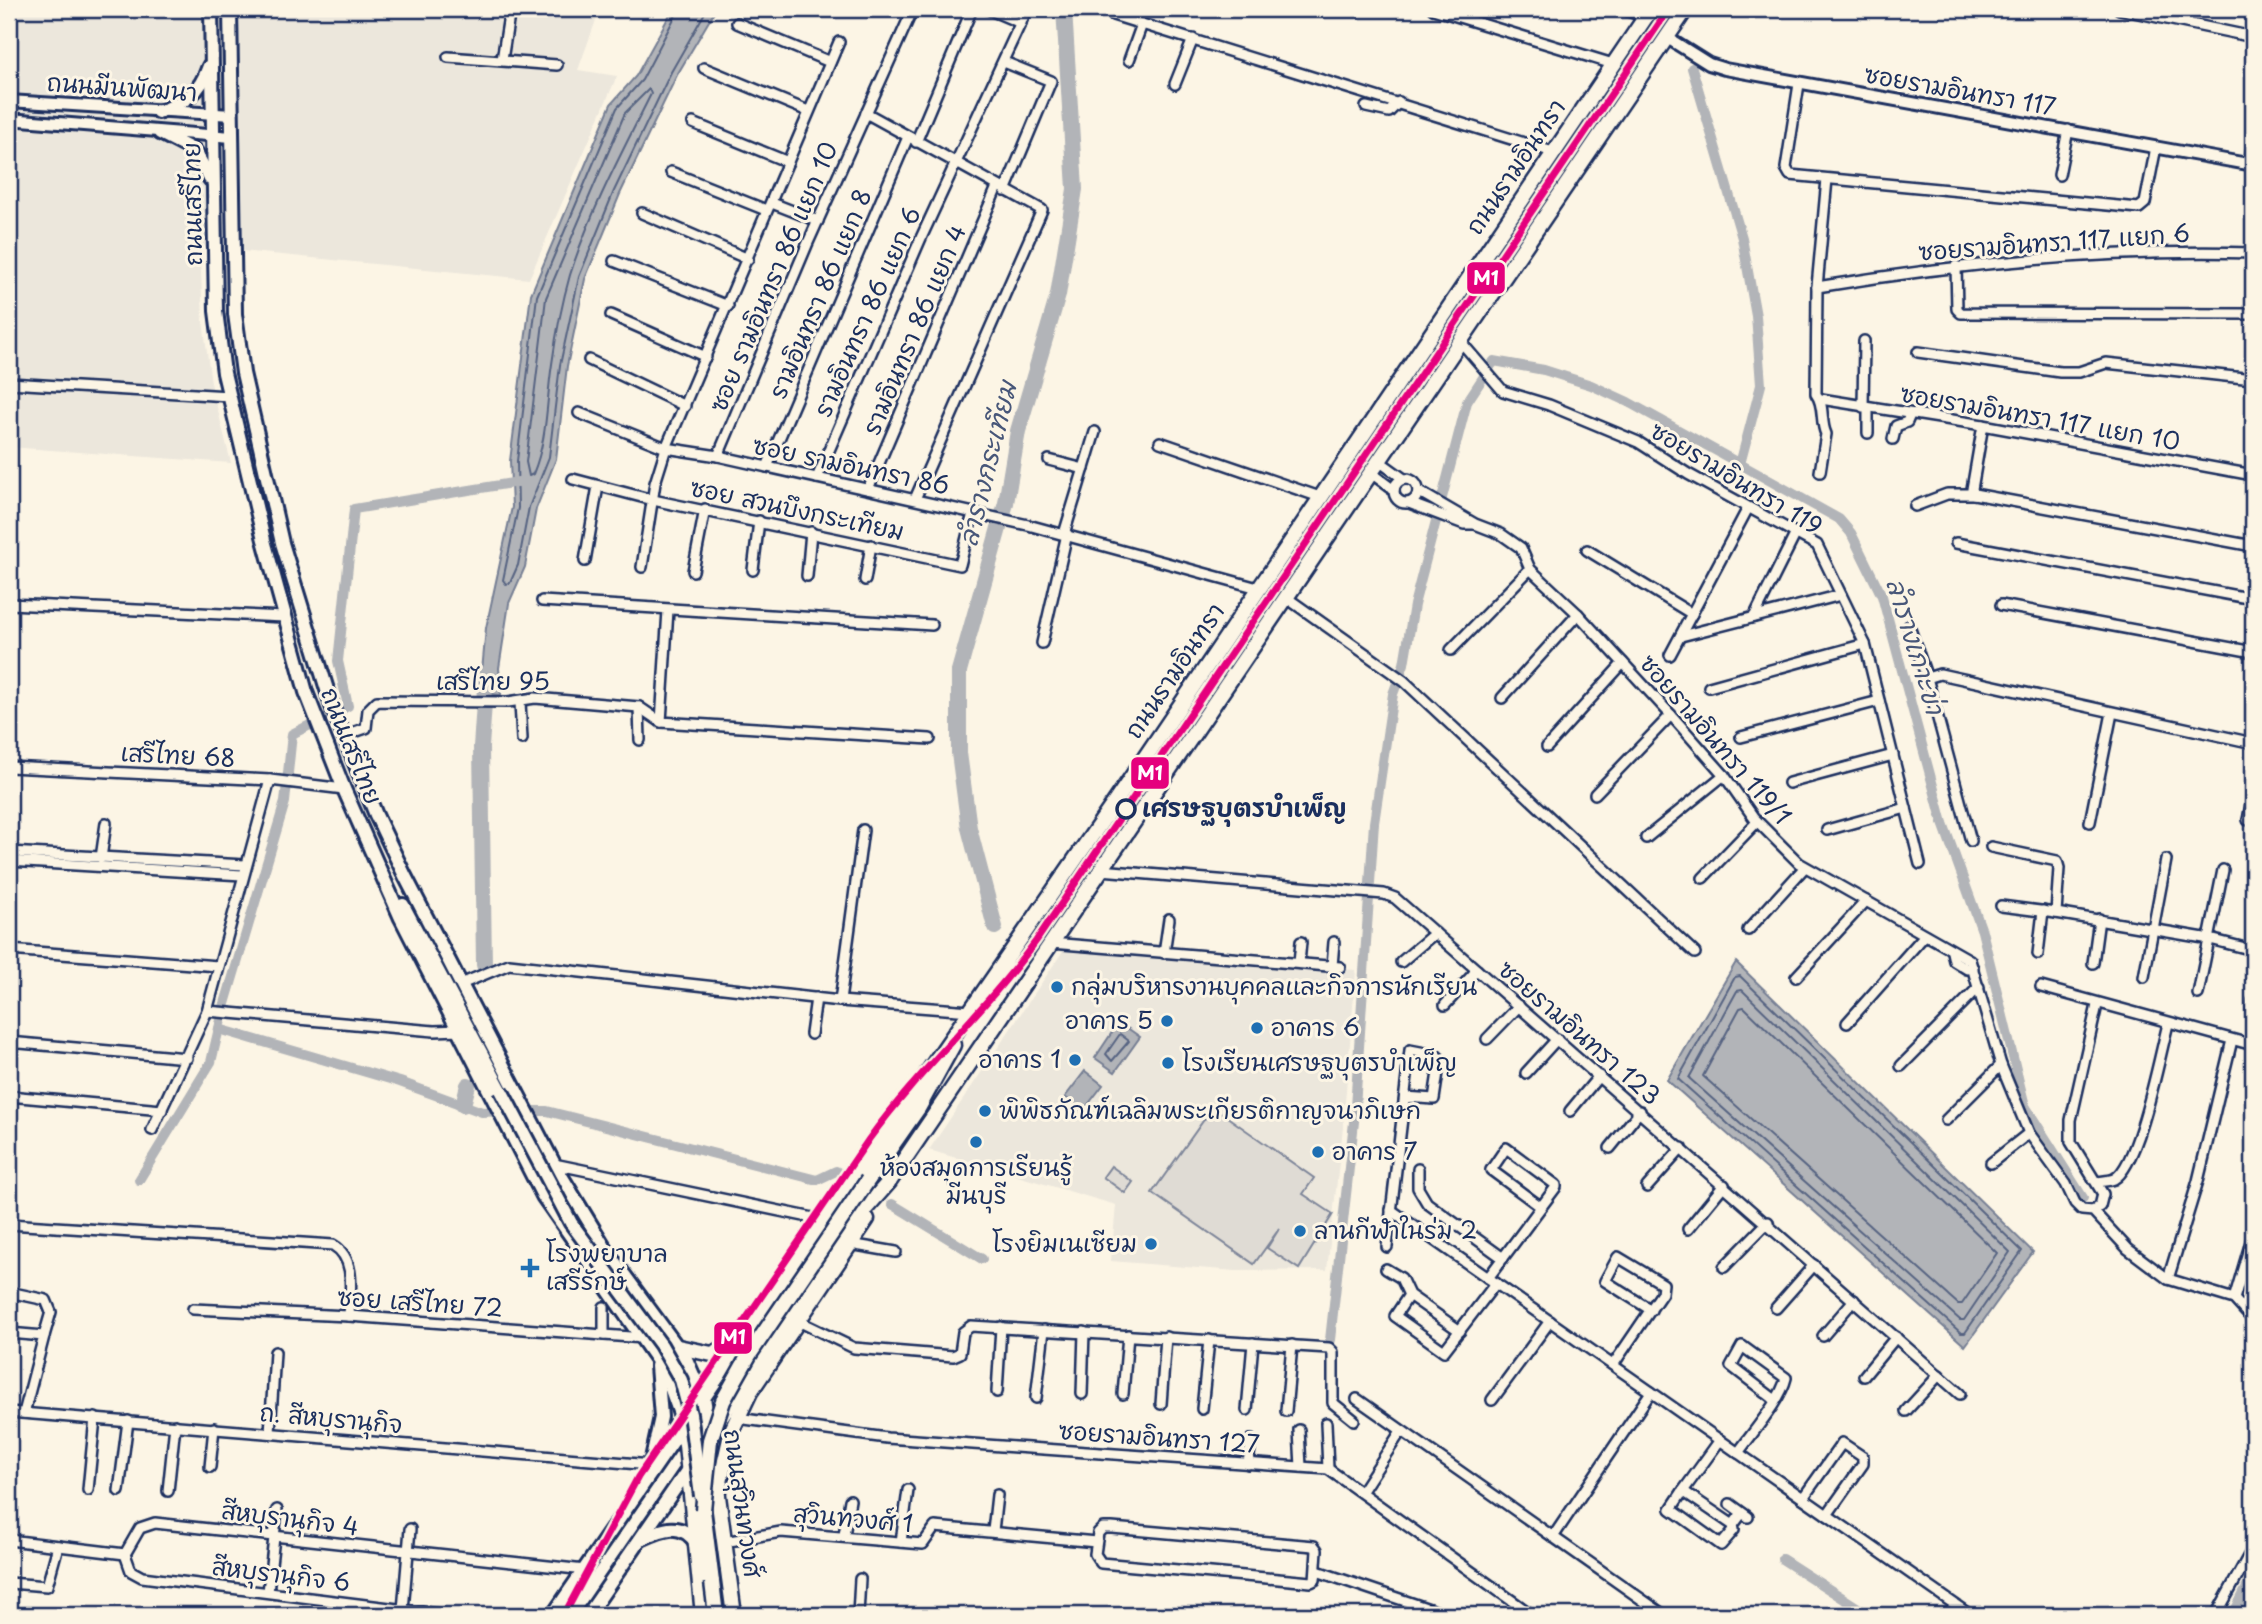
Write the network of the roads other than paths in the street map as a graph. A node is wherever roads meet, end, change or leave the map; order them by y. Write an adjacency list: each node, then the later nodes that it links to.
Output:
1 (211, 9): 21 (main road, ถนนเสรีไทย)
2 (230, 9): 39 (main road, ถนนเสรีไทย)
3 (510, 9): 23 (street)
4 (913, 9): 37 (street, ซอย รามอินทรา 86 แยก 10)
5 (972, 9): 46 (street, รามอินทรา 86 แยก 8)
6 (988, 9): 15 (street)
7 (1027, 9): 15 (street, รามอินทรา 86 แยก 6)
8 (1433, 9): 27 (street)
9 (1622, 9): 12 (street)
10 (1686, 9): 17 (highway)
11 (2119, 9): 18 (street)
12 (1648, 13): 27 (highway, ถนนรามอินทรา)
13 (1113, 15): 16 (street)
14 (737, 23): 25 (street)
15 (1021, 23): 26 (street, รามอินทรา 86 แยก 6)
16 (1142, 24): 19 (street); 24 (street)
17 (1666, 37): 31 (street, ซอยรามอินทรา 117); 70 (highway)
18 (2253, 37)
19 (1193, 39): 30 (street); 33 (street)
20 (839, 42): 25 (street)
21 (212, 56): 36 (main road); 38 (main road, ถนนเสรีไทย)
22 (448, 57): 23 (street)
23 (502, 60): 28 (street)
24 (1129, 60)
25 (830, 62): 35 (street)
26 (1004, 62): 51 (street, รามอินทรา 86 แยก 6); 56 (street, รามอินทรา 86 แยก 4)
27 (1613, 64): 49 (highway, ถนนรามอินทรา)
28 (557, 65)
29 (704, 68): 35 (street)
30 (1175, 84)
31 (1799, 84): 42 (street, ซอยรามอินทรา 117); 55 (street)
32 (9, 101): 36 (street, ถนนมีนพัฒนา)
33 (1399, 102): 34 (street); 49 (street)
34 (1366, 107)
35 (808, 111): 50 (street)
36 (158, 112): 38 (street, ถนนมีนพัฒนา)
37 (866, 113): 46 (street); 60 (street, ซอย รามอินทรา 86 แยก 10)
38 (213, 115): 39 (street, ถนนมีนพัฒนา); 44 (main road, ถนนเสรีไทย)
39 (232, 115): 45 (main road, ถนนเสรีไทย)
40 (9, 119): 43 (street, ถนนมีนพัฒนา)
41 (693, 122): 50 (street)
42 (2068, 130): 48 (street, ซอยรามอินทรา 117); 54 (street)
43 (160, 133): 44 (street, ถนนมีนพัฒนา); 57 (main road)
44 (213, 136): 45 (street, ถนนมีนพัฒนา); 57 (main road, ถนนเสรีไทย)
45 (232, 137): 157 (main road, ถนนเสรีไทย)
46 (912, 139): 51 (street); 90 (street, รามอินทรา 86 แยก 8)
47 (2253, 143): 52 (street)
48 (2156, 147): 52 (street, ซอยรามอินทรา 117); 55 (street)
49 (1553, 152): 103 (highway, ถนนรามอินทรา)
50 (788, 162): 58 (street)
51 (956, 162): 56 (street); 95 (street, รามอินทรา 86 แยก 6)
52 (2251, 164)
53 (671, 172): 58 (street)
54 (2059, 175)
55 (1828, 180): 65 (street)
56 (1001, 189): 99 (street, รามอินทรา 86 แยก 4); 104 (street)
57 (213, 190): 76 (main road, ถนนเสรีไทย)
58 (769, 206): 60 (street); 62 (street)
59 (642, 213): 62 (street)
60 (818, 221): 88 (street, ซอย รามอินทรา 86 แยก 10)
61 (2253, 253): 64 (street, ซอยรามอินทรา 117 แยก 6)
62 (748, 259): 66 (street)
63 (614, 261): 66 (street)
64 (1956, 266): 65 (street, ซอยรามอินทรา 117 แยก 6); 67 (street)
65 (1817, 287): 77 (street)
66 (728, 306): 72 (street)
67 (2253, 313)
68 (611, 315): 72 (street)
69 (1864, 341): 79 (street)
70 (1461, 342): 91 (highway); 109 (street, ซอยรามอินทรา 119)
71 (1918, 352): 74 (street)
72 (706, 357): 78 (street)
73 (589, 360): 78 (street)
74 (2253, 380)
75 (9, 383): 76 (street)
76 (229, 396): 137 (main road, ถนนเสรีไทย)
77 (1821, 400): 79 (street, ซอยรามอินทรา 117 แยก 10); 93 (street)
78 (685, 406): 87 (street)
79 (1866, 408): 81 (street, ซอยรามอินทรา 117 แยก 10); 84 (street)
80 (579, 413): 87 (street, ซอย รามอินทรา 86)
81 (1910, 415): 82 (street, ซอยรามอินทรา 117 แยก 10); 85 (street)
82 (1983, 425): 94 (street, ซอยรามอินทรา 117 แยก 10); 102 (street)
83 (1095, 432): 92 (street)
84 (1868, 433)
85 (1893, 439)
86 (1160, 442): 103 (street)
87 (666, 448): 88 (street, ซอย รามอินทรา 86); 105 (street)
88 (718, 457): 90 (street, ซอย รามอินทรา 86)
89 (1049, 460): 92 (street)
90 (767, 467): 95 (street, ซอย รามอินทรา 86)
91 (1375, 467): 97 (street, ซอยรามอินทรา 119/1); 100 (street, ซอยรามอินทรา 119/1); 129 (highway)
92 (1084, 469): 115 (street)
93 (1820, 472)
94 (2253, 475)
95 (817, 478): 99 (street, ซอย รามอินทรา 86)
96 (573, 479): 98 (street, ซอย สวนบึงกระเทียม)
97 (1404, 479): 100 (street); 101 (street, ซอยรามอินทรา 119/1)
98 (598, 485): 105 (street, ซอย สวนบึงกระเทียม); 120 (street)
99 (868, 489): 104 (street, ซอย รามอินทรา 86)
100 (1394, 490): 106 (street, ซอยรามอินทรา 119/1)
101 (1418, 492): 106 (street); 108 (street, ซอยรามอินทรา 119/1)
102 (1974, 494): 107 (street); 118 (street)
103 (1320, 497): 127 (highway, ถนนรามอินทรา)
104 (915, 499): 111 (street, ซอย รามอินทรา 86)
105 (653, 500): 110 (street, ซอย สวนบึงกระเทียม); 121 (street)
106 (1409, 503): 108 (street, ซอยรามอินทรา 119/1)
107 (1915, 506)
108 (1435, 507): 122 (street, ซอยรามอินทรา 119/1)
109 (1748, 508): 114 (street, ซอยรามอินทรา 119); 136 (street)
110 (705, 509): 112 (street, ซอย สวนบึงกระเทียม); 124 (street)
111 (975, 513): 115 (street, ซอย รามอินทรา 86); 117 (street, ซอย สวนบึงกระเทียม)
112 (759, 521): 113 (street, ซอย สวนบึงกระเทียม); 123 (street)
113 (811, 532): 117 (street, ซอย สวนบึงกระเทียม); 125 (street)
114 (1796, 533): 128 (street, ซอยรามอินทรา 119); 138 (street)
115 (1065, 534): 127 (street, ซอย รามอินทรา 86); 142 (street)
116 (1956, 543): 130 (street)
117 (871, 545): 126 (street)
118 (2253, 546)
119 (1587, 550): 136 (street)
120 (585, 561)
121 (642, 567)
122 (1530, 569): 135 (street, ซอยรามอินทรา 119/1); 144 (street)
123 (753, 570)
124 (693, 571)
125 (807, 576)
126 (865, 580)
127 (1258, 587): 230 (highway, ถนนรามอินทรา)
128 (1841, 595): 138 (street); 143 (street, ซอยรามอินทรา 119)
129 (1287, 598): 189 (highway); 211 (street)
130 (2253, 599)
131 (542, 601): 134 (street)
132 (9, 604): 137 (street)
133 (2001, 605): 145 (street)
134 (668, 610): 139 (street); 156 (street)
135 (1578, 614): 147 (street, ซอยรามอินทรา 119/1); 150 (street)
136 (1692, 614): 141 (street)
137 (284, 617): 169 (main road, ถนนเสรีไทย)
138 (1754, 617): 141 (street)
139 (932, 625)
140 (1909, 626): 148 (street)
141 (1681, 636): 146 (street)
142 (1042, 643)
143 (1865, 644): 149 (street); 151 (street, ซอยรามอินทรา 119)
144 (1451, 650)
145 (2253, 652)
146 (1670, 655)
147 (1623, 663): 155 (street, ซอยรามอินทรา 119/1); 163 (street)
148 (1927, 678): 154 (street); 180 (street)
149 (1709, 687)
150 (1502, 698)
151 (1879, 701): 158 (street); 164 (street, ซอยรามอินทรา 119)
152 (520, 702): 153 (street, เสรีไทย 95); 157 (street, เสรีไทย 95); 159 (street)
153 (639, 707): 156 (street, เสรีไทย 95); 161 (street)
154 (2112, 713): 162 (street); 175 (street)
155 (1671, 715): 166 (street, ซอยรามอินทรา 119/1); 170 (street)
156 (661, 722): 160 (street)
157 (342, 734): 220 (main road, ถนนเสรีไทย)
158 (1741, 737)
159 (522, 739)
160 (930, 739)
161 (640, 740)
162 (2253, 743)
163 (1547, 747)
164 (1892, 755): 168 (street); 172 (street, ซอยรามอินทรา 119)
165 (9, 766): 167 (street, เสรีไทย 68)
166 (1724, 775): 174 (street, ซอยรามอินทรา 119/1); 179 (street)
167 (272, 781): 169 (street, เสรีไทย 68); 187 (street)
168 (1789, 783)
169 (344, 789): 193 (main road, ถนนเสรีไทย)
170 (1595, 794)
171 (2253, 794): 173 (street)
172 (1906, 808): 178 (street); 186 (street, ซอยรามอินทรา 119)
173 (2248, 820)
174 (1757, 822): 188 (street, ซอยรามอินทรา 119/1); 192 (street)
175 (2090, 822)
176 (106, 823): 183 (street)
177 (863, 830): 225 (street)
178 (1826, 830)
179 (1646, 838)
180 (1970, 841)
181 (1991, 847): 197 (street)
182 (9, 852): 183 (street)
183 (101, 858): 187 (street)
184 (2166, 860): 200 (street)
185 (9, 861): 191 (street)
186 (1920, 864)
187 (245, 865): 191 (street)
188 (1805, 867): 194 (street, ซอยรามอินทรา 119/1); 201 (street)
189 (1101, 870): 202 (street, ซอยรามอินทรา 123); 207 (highway)
190 (2223, 870): 204 (street)
191 (242, 875): 216 (street)
192 (1703, 878)
193 (386, 883): 233 (main road, ถนนเสรีไทย); 245 (main road)
194 (1866, 901): 203 (street, ซอยรามอินทรา 119/1); 218 (street)
195 (2001, 906): 196 (street)
196 (2043, 911): 197 (street); 212 (street)
197 (2056, 914): 199 (street)
198 (1169, 919): 210 (street)
199 (2099, 919): 200 (street); 215 (street)
200 (2153, 928): 204 (street); 219 (street)
201 (1748, 930)
202 (1435, 933): 213 (street); 217 (street, ซอยรามอินทรา 123)
203 (1925, 936): 221 (street, ซอยรามอินทรา 119/1); 231 (street)
204 (2210, 939): 209 (street); 223 (street)
205 (1301, 942): 214 (street)
206 (1334, 942): 214 (street)
207 (1051, 943): 210 (street); 259 (highway)
208 (9, 950): 216 (street)
209 (2253, 950)
210 (1164, 953): 214 (street)
211 (1695, 953)
212 (2038, 954)
213 (1401, 962)
214 (1299, 963)
215 (2093, 963)
216 (218, 965): 229 (street)
217 (1477, 970): 226 (street); 228 (street, ซอยรามอินทรา 123)
218 (1796, 976)
219 (2144, 977)
220 (461, 984): 224 (street); 257 (main road, ถนนเสรีไทย)
221 (1979, 987): 241 (street, ซอยรามอินทรา 119/1); 242 (street)
222 (2041, 987): 227 (street)
223 (2198, 994)
224 (816, 998): 225 (street); 234 (street)
225 (840, 1001): 230 (street)
226 (1445, 1005)
227 (2097, 1005): 232 (street); 260 (street)
228 (1518, 1006): 235 (street); 236 (street, ซอยรามอินทรา 123)
229 (207, 1011): 233 (street); 240 (street)
230 (971, 1011): 266 (highway, ถนนรามอินทรา); 369 (highway, bridge)
231 (1847, 1023)
232 (2168, 1024): 237 (street); 260 (street)
233 (460, 1030): 245 (main road, ถนนเสรีไทย)
234 (811, 1034)
235 (1487, 1039)
236 (1557, 1040): 243 (street); 244 (street, ซอยรามอินทรา 123)
237 (2232, 1040): 239 (street); 281 (street)
238 (9, 1042): 240 (street)
239 (2253, 1045)
240 (187, 1058): 248 (street)
241 (2001, 1065): 251 (street); 253 (street, ซอยรามอินทรา 119/1)
242 (1900, 1066)
243 (1526, 1073)
244 (1599, 1076): 249 (street); 250 (street, ซอยรามอินทรา 123)
245 (494, 1089): 274 (main road, ถนนเสรีไทย); 369 (main road, bridge)
246 (9, 1096): 248 (street)
247 (1405, 1097): 247 (street); 264 (street)
248 (162, 1110): 252 (street)
249 (1570, 1111)
250 (1640, 1111): 254 (street); 255 (street, ซอยรามอินทรา 123)
251 (1945, 1120)
252 (152, 1130)
253 (2029, 1133): 256 (street); 265 (street, ซอยรามอินทรา 119/1)
254 (1609, 1148)
255 (1682, 1148): 261 (street, ซอยรามอินทรา 123); 262 (street)
256 (1991, 1163)
257 (554, 1164): 266 (street); 271 (main road, ถนนเสรีไทย)
258 (1418, 1169): 276 (street)
259 (889, 1182): 272 (highway); 283 (highway)
260 (2097, 1182): 265 (street)
261 (1724, 1185): 267 (street, ซอยรามอินทรา 123); 269 (street)
262 (1647, 1187)
263 (1541, 1207): 263 (street); 276 (street)
264 (1391, 1210): 273 (street); 282 (street)
265 (2093, 1211): 281 (street, ซอยรามอินทรา 119/1)
266 (823, 1220): 280 (highway, ถนนรามอินทรา)
267 (1768, 1222): 277 (street, ซอยรามอินทรา 123); 278 (street)
268 (9, 1224): 292 (street)
269 (1688, 1229)
270 (2253, 1235): 286 (street)
271 (598, 1236): 274 (main road); 312 (main road, ถนนเสรีไทย)
272 (850, 1244): 275 (street); 294 (highway)
273 (1387, 1247)
274 (578, 1248): 306 (main road, ถนนเสรีไทย)
275 (896, 1252)
276 (1503, 1258): 282 (street)
277 (1814, 1265): 287 (street, ซอยรามอินทรา 123); 289 (street)
278 (1724, 1266)
279 (1386, 1269): 285 (street)
280 (785, 1276): 283 (highway); 309 (highway, ถนนรามอินทรา)
281 (2168, 1279): 286 (street, ซอยรามอินทรา 119/1)
282 (1492, 1280): 295 (street); 298 (street)
283 (807, 1289): 346 (highway)
284 (9, 1292): 303 (street)
285 (1409, 1295): 298 (street); 298 (street)
286 (2234, 1299): 293 (street)
287 (1854, 1300): 304 (street); 305 (street, ซอยรามอินทรา 123)
288 (604, 1307): 301 (street)
289 (1776, 1308)
290 (193, 1309): 292 (street, ซอย เสรีไทย 72)
291 (1651, 1310): 291 (street); 315 (street)
292 (349, 1317): 301 (street, ซอย เสรีไทย 72)
293 (2253, 1320)
294 (799, 1321): 296 (street); 336 (highway)
295 (1550, 1321): 315 (street); 327 (street)
296 (1001, 1327): 297 (street); 318 (street)
297 (1044, 1330): 299 (street); 324 (street)
298 (1460, 1331)
299 (1084, 1332): 302 (street); 320 (street)
300 (9, 1333): 303 (street)
301 (604, 1335): 306 (street, ซอย เสรีไทย 72)
302 (1128, 1335): 307 (street); 321 (street)
303 (44, 1336): 334 (street)
304 (1823, 1336)
305 (1896, 1337): 316 (street, ซอยรามอินทรา 123); 317 (street)
306 (644, 1338): 314 (main road, ถนนเสรีไทย)
307 (1166, 1338): 308 (street); 328 (street)
308 (1209, 1340): 310 (street); 329 (street)
309 (741, 1341): 312 (highway); 323 (highway, ถนนรามอินทรา)
310 (1253, 1343): 311 (street); 330 (street)
311 (1292, 1345): 331 (street); 337 (street)
312 (678, 1347): 323 (main road, ถนนเสรีไทย)
313 (275, 1352): 345 (street)
314 (654, 1354): 341 (main road, ถนนเสรีไทย); 351 (main road)
315 (1613, 1365): 319 (street)
316 (1939, 1375): 322 (street, ซอยรามอินทรา 123); 332 (street)
317 (1864, 1376)
318 (997, 1392)
319 (1651, 1392): 348 (street); 378 (street)
320 (1082, 1394)
321 (1123, 1394)
322 (1960, 1394)
323 (703, 1398): 341 (highway, ถนนรามอินทรา); 346 (highway, ถนนสุวินทวงศ์)
324 (1036, 1398)
325 (1357, 1399): 344 (street)
326 (1774, 1399): 326 (street); 349 (street)
327 (1492, 1400)
328 (1161, 1404)
329 (1202, 1409)
330 (1247, 1410)
331 (1286, 1411)
332 (1906, 1411)
333 (9, 1412): 334 (street, ถ. สีหบุรานุกิจ)
334 (24, 1413): 335 (street, ถ. สีหบุรานุกิจ)
335 (95, 1418): 338 (street, ถ. สีหบุรานุกิจ); 357 (street)
336 (737, 1418): 350 (street, ซอยรามอินทรา 127); 362 (highway)
337 (1354, 1420)
338 (128, 1421): 340 (street, ถ. สีหบุรานุกิจ); 360 (street)
339 (1326, 1423): 355 (street)
340 (175, 1425): 342 (street, ถ. สีหบุรานุกิจ); 361 (street)
341 (684, 1425): 354 (highway, ถนนสุวินทวงศ์); 356 (main road)
342 (214, 1428): 345 (street, ถ. สีหบุรานุกิจ); 352 (street)
343 (1299, 1430): 353 (street)
344 (1401, 1431): 359 (street); 378 (street)
345 (270, 1433): 351 (street, ถ. สีหบุรานุกิจ)
346 (710, 1436): 354 (highway); 362 (highway, ถนนสุวินทวงศ์)
347 (1251, 1440): 350 (street)
348 (1720, 1440): 349 (street); 363 (street)
349 (1738, 1453): 365 (street)
350 (1248, 1464): 353 (street, ซอยรามอินทรา 127)
351 (651, 1465): 356 (main road)
352 (210, 1467)
353 (1301, 1467): 355 (street, ซอยรามอินทรา 127)
354 (690, 1468): 372 (highway, ถนนสุวินทวงศ์); 379 (main road)
355 (1328, 1469): 359 (street, ซอยรามอินทรา 127)
356 (645, 1482): 389 (main road)
357 (88, 1490)
358 (908, 1490): 382 (street)
359 (1362, 1490): 402 (street, ซอยรามอินทรา 127)
360 (119, 1491)
361 (168, 1491)
362 (718, 1491): 370 (highway, ถนนสุวินทวงศ์)
363 (1683, 1491): 373 (street); 373 (street)
364 (997, 1495): 375 (street)
365 (1803, 1498): 371 (street); 371 (street)
366 (850, 1500): 376 (street)
367 (1730, 1504): 373 (street)
368 (277, 1510): 377 (street)
369 (703, 1510): 400 (highway, bridge)
370 (720, 1512): 372 (highway); 381 (highway, ถนนสุวินทวงศ์)
371 (1827, 1515): 404 (street)
372 (695, 1524): 384 (highway, ถนนสุวินทวงศ์)
373 (1732, 1525)
374 (410, 1529): 387 (street)
375 (993, 1531): 382 (street, สุวินทวงศ์ 1); 383 (street, สุวินทวงศ์ 1)
376 (844, 1535): 381 (street, สุวินทวงศ์ 1); 382 (street, สุวินทวงศ์ 1)
377 (275, 1536): 387 (street, สีหบุรานุกิจ 4); 388 (street, สีหบุรานุกิจ 4); 393 (street)
378 (1553, 1537): 403 (street)
379 (640, 1539): 384 (main road); 399 (main road)
380 (9, 1540): 385 (street)
381 (724, 1542): 394 (highway, ถนนสุวินทวงศ์)
382 (901, 1542)
383 (1096, 1542): 390 (street); 390 (street)
384 (696, 1544): 400 (highway, ถนนสุวินทวงศ์)
385 (58, 1546): 388 (street); 392 (street)
386 (2253, 1548): 405 (street)
387 (409, 1553): 389 (street, สีหบุรานุกิจ 4); 395 (street)
388 (125, 1554): 393 (street, สีหบุรานุกิจ 6)
389 (585, 1570): 398 (main road)
390 (1317, 1571): 396 (street)
391 (860, 1579): 401 (street)
392 (9, 1583)
393 (268, 1592): 395 (street, สีหบุรานุกิจ 6)
394 (734, 1608): 400 (highway)
395 (403, 1610): 397 (street, สีหบุรานุกิจ 6)
396 (1439, 1614)
397 (446, 1615)
398 (553, 1615)
399 (589, 1615)
400 (708, 1615)
401 (858, 1615)
402 (1532, 1615)
403 (1664, 1615)
404 (1970, 1615)
405 (2216, 1615)

